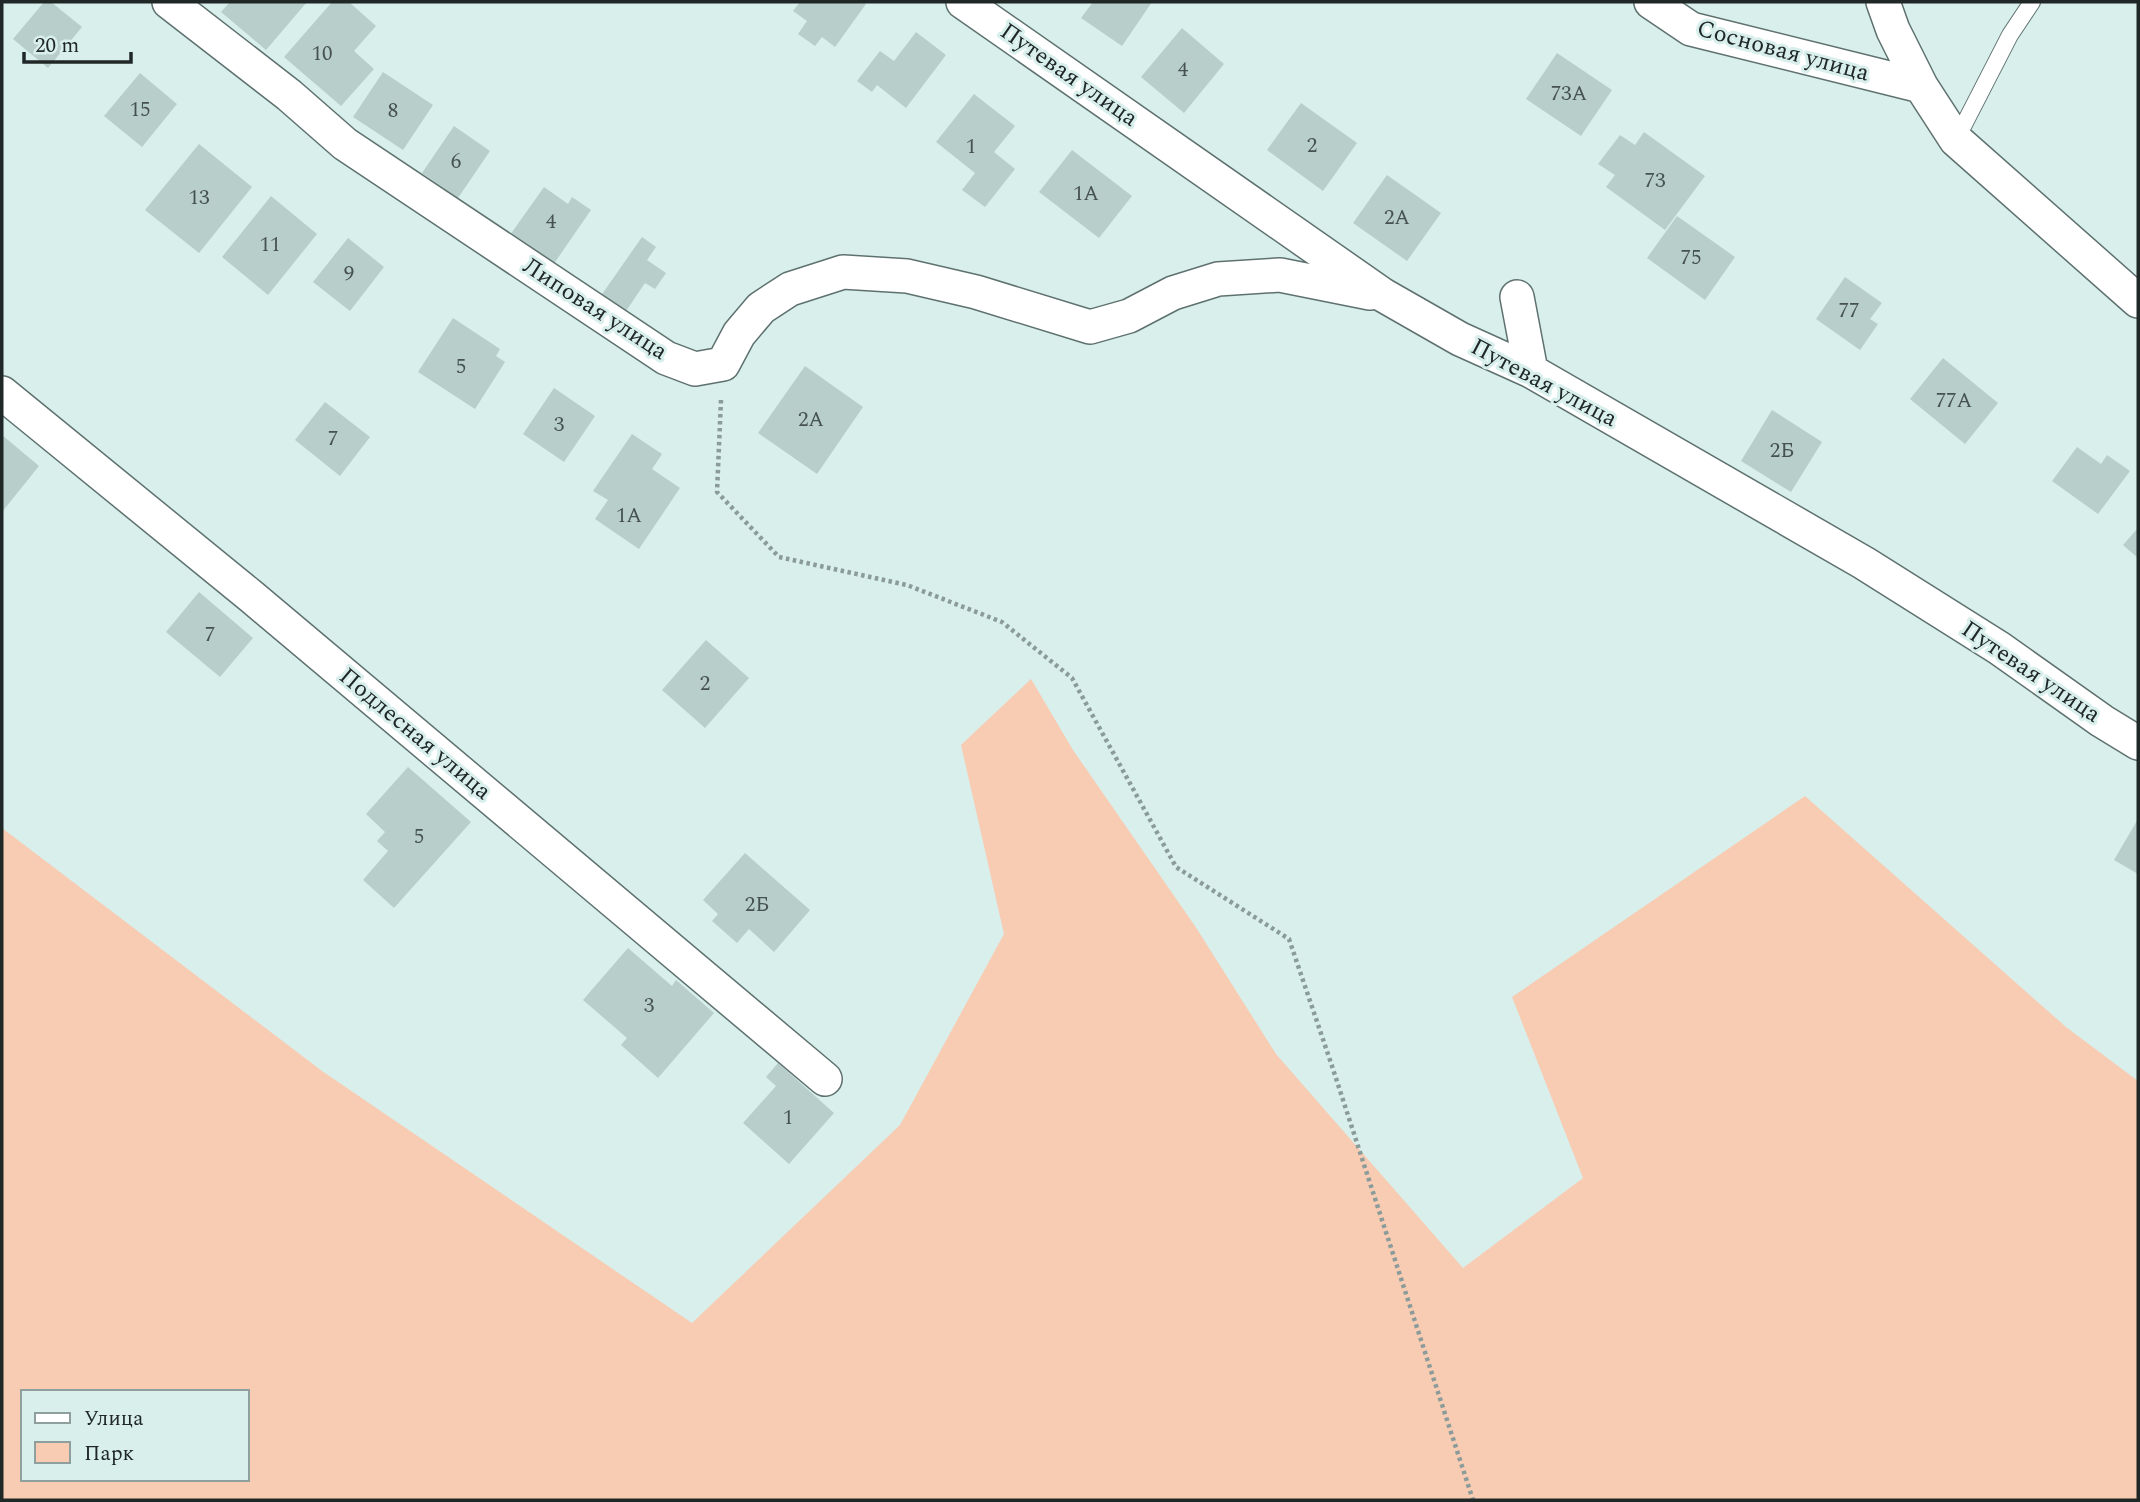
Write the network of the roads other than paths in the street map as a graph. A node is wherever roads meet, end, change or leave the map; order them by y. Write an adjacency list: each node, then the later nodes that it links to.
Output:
1 (169, 2): 8 (street, Липовая улица)
2 (1651, 2): 6 (street, Сосновая улица)
3 (1883, 2): 6 (street)
4 (2032, 2): 7 (lane)
5 (966, 3): 8 (street, Путевая улица)
6 (1920, 86): 7 (street)
7 (1956, 140): 10 (street)
8 (1383, 295): 11 (street, Путевая улица)
9 (1517, 297): 11 (street)
10 (2138, 301)
11 (1531, 371): 13 (street, Путевая улица)
12 (2, 393): 14 (street, Подлесная улица)
13 (2138, 743)
14 (825, 1079)

